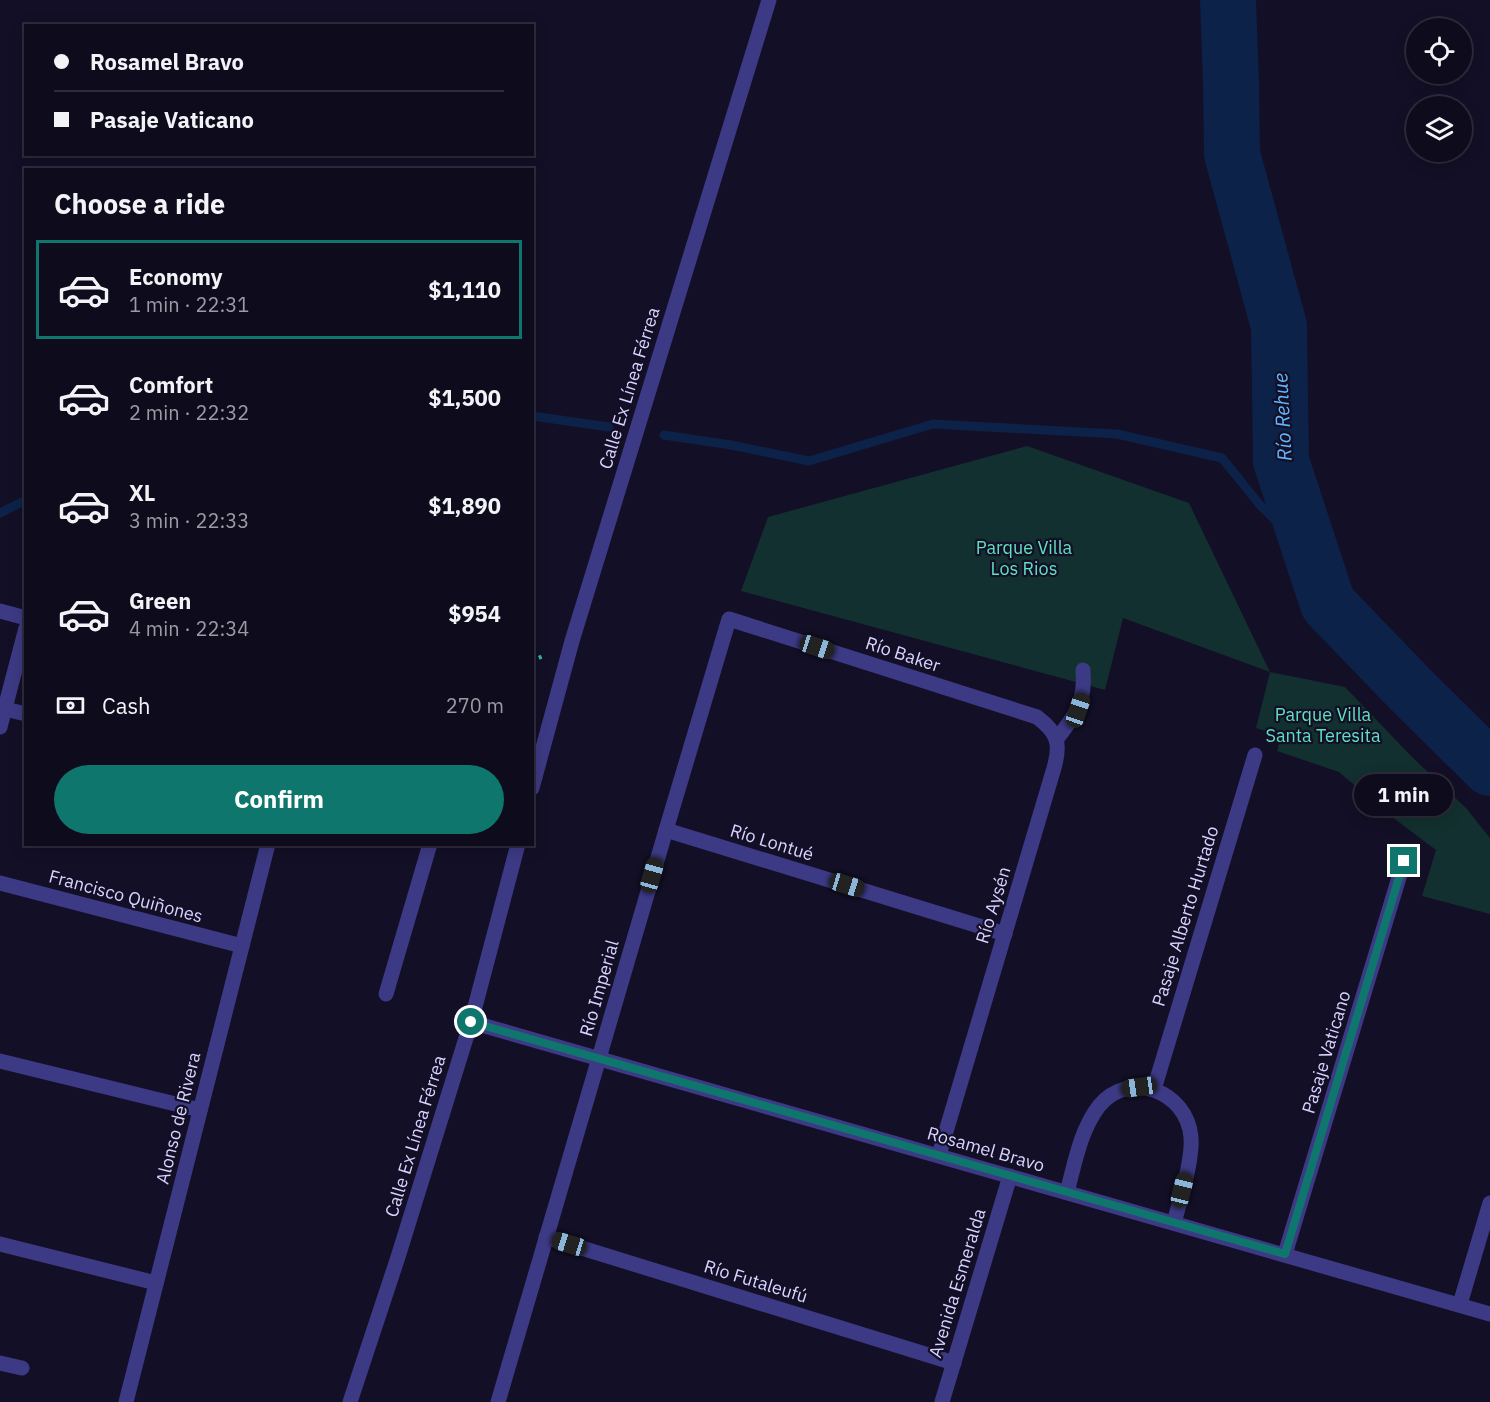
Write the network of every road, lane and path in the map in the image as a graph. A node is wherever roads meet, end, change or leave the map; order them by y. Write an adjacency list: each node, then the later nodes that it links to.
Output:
1 (769, 0): 12 (street, Calle Ex Línea Férrea)
2 (0, 611): 3 (street)
3 (24, 617)
4 (729, 619): 10 (street, Río Baker); 13 (street, Río Imperial)
5 (24, 636): 7 (street)
6 (1083, 670): 10 (street)
7 (5, 709): 8 (street); 9 (street)
8 (24, 714)
9 (0, 727)
10 (1056, 740): 19 (street, Río Aysén)
11 (1255, 754): 25 (street, Pasaje Alberto Hurtado)
12 (534, 781)
13 (666, 830): 19 (street, Río Lontué); 23 (street, Río Imperial)
14 (267, 846): 20 (street, Alonso de Rivera)
15 (429, 846): 21 (street)
16 (517, 846): 22 (street, Calle Ex Línea Férrea)
17 (1404, 861): 34 (street, Pasaje Vaticano)
18 (0, 883): 20 (street, Francisco Quiñones)
19 (1005, 934): 27 (street, Río Aysén)
20 (242, 946): 26 (street, Alonso de Rivera)
21 (386, 994)
22 (471, 1022): 23 (street, Rosamel Bravo); 42 (street, Calle Ex Línea Férrea)
23 (599, 1059): 27 (street, Rosamel Bravo); 32 (street, Río Imperial)
24 (0, 1061): 26 (street)
25 (1154, 1089): 29 (street); 31 (street)
26 (200, 1110): 35 (street, Alonso de Rivera)
27 (939, 1155): 28 (street, Rosamel Bravo)
28 (1010, 1176): 29 (street, Rosamel Bravo); 39 (street, Avenida Esmeralda)
29 (1067, 1192): 31 (street, Rosamel Bravo)
30 (1490, 1203): 36 (street)
31 (1174, 1223): 34 (street, Rosamel Bravo)
32 (546, 1237): 39 (street, Río Futaleufú); 43 (street, Río Imperial)
33 (0, 1244): 35 (street)
34 (1285, 1254): 36 (street, Rosamel Bravo)
35 (156, 1283): 41 (street, Alonso de Rivera)
36 (1460, 1304): 37 (street, Rosamel Bravo)
37 (1490, 1314)
38 (0, 1363): 40 (street)
39 (954, 1363): 44 (street, Avenida Esmeralda)
40 (22, 1368)
41 (126, 1402)
42 (350, 1402)
43 (498, 1402)
44 (942, 1402)

